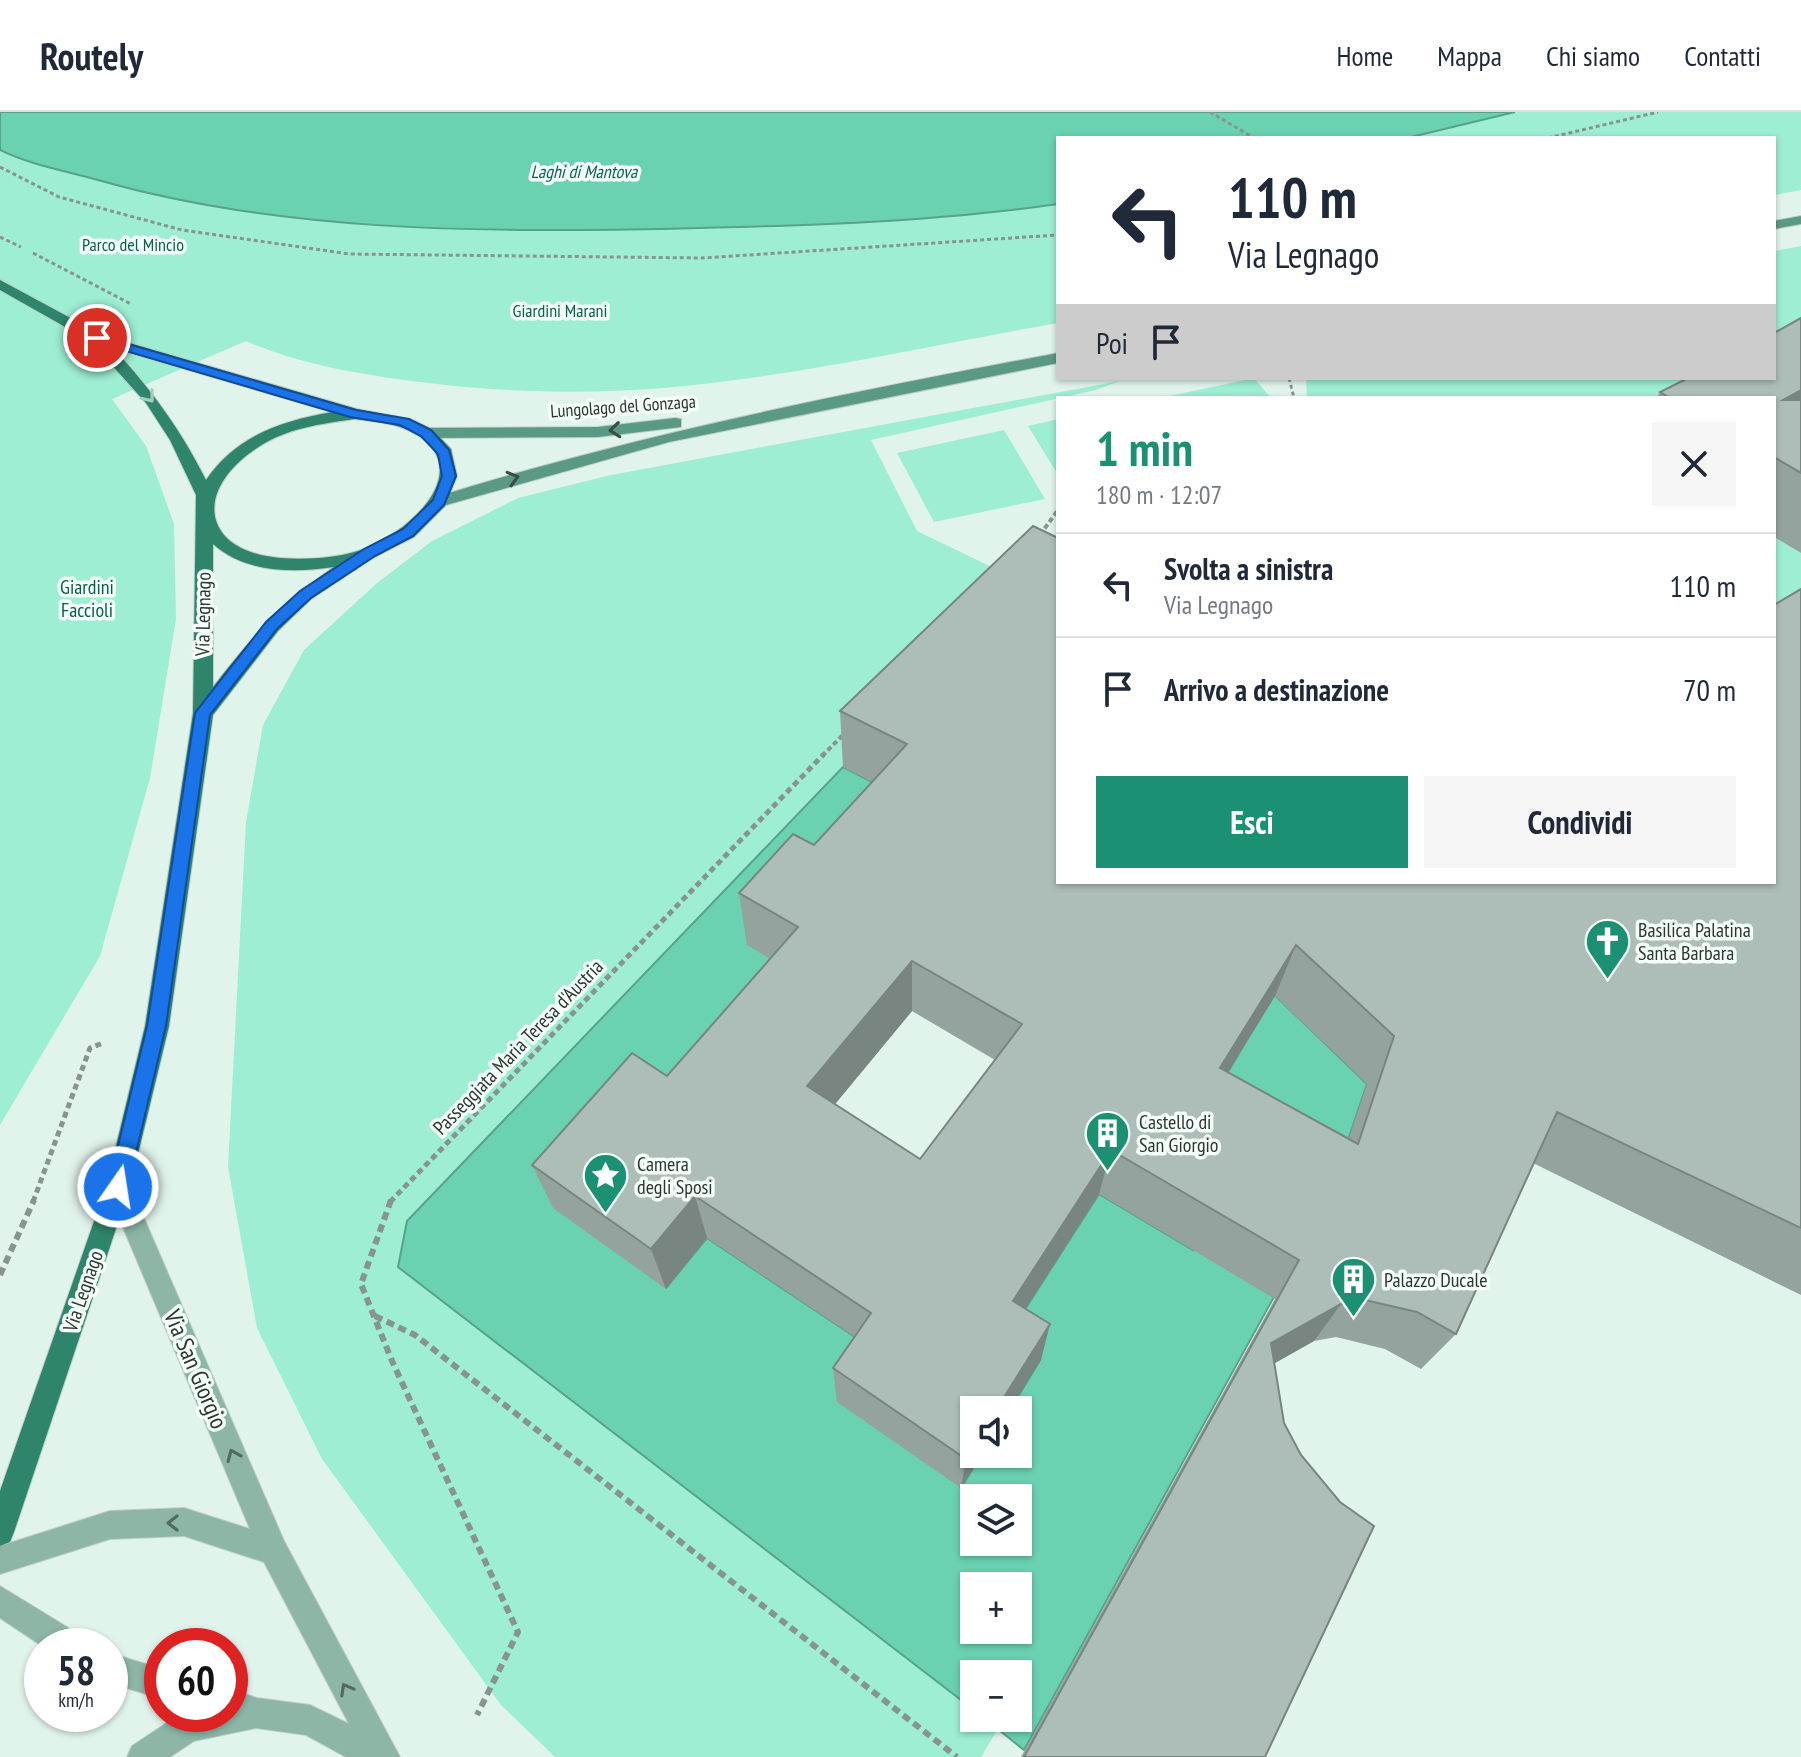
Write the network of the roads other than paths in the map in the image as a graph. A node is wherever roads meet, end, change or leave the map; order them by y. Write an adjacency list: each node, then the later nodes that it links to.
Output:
1 (1801, 220): 2 (main road)
2 (1776, 225)
3 (0, 284): 4 (main road, Via Legnago)
4 (97, 338): 7 (main road, Via Legnago); 9 (main road, Via Legnago, one-way to 9)
5 (1056, 358): 6 (main road, Lungolago del Gonzaga)
6 (776, 412): 8 (main road, Lungolago del Gonzaga, one-way to 8); 10 (main road, Lungolago del Gonzaga, one-way to 6)
7 (355, 414): 8 (main road, Via Legnago); 9 (main road, Via Legnago)
8 (426, 433): 10 (main road)
9 (205, 495): 11 (main road, Via Legnago)
10 (439, 502): 12 (main road, Via Legnago)
11 (204, 515): 12 (main road, Via Legnago); 13 (main road, Via Legnago)
12 (370, 552): 13 (main road, Via Legnago)
13 (203, 713): 14 (main road, Via Legnago)
14 (118, 1187): 15 (main road, Via Legnago); 16 (street, Via San Giorgio, one-way to 14)
15 (0, 1532)
16 (274, 1551): 17 (street, one-way to 17); 24 (street, Via San Giorgio, one-way to 16)
17 (0, 1560)
18 (0, 1601): 19 (street)
19 (41, 1628)
20 (248, 1709): 23 (street)
21 (180, 1732): 22 (street)
22 (143, 1757)
23 (377, 1757)
24 (384, 1757)

